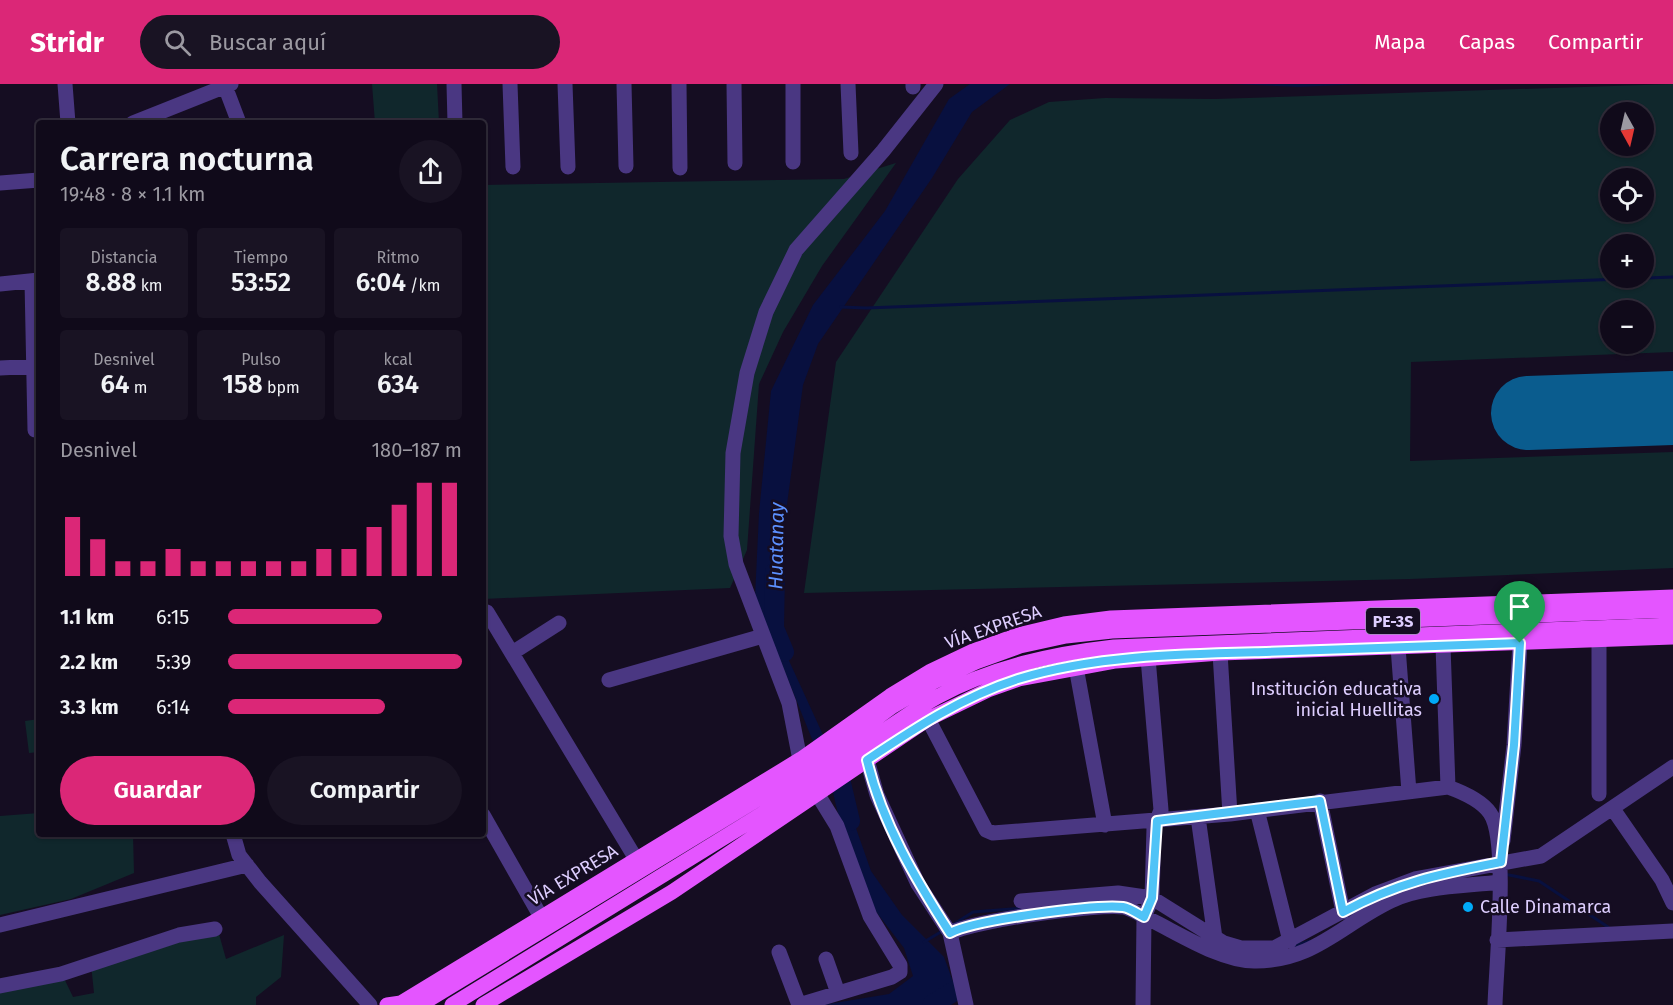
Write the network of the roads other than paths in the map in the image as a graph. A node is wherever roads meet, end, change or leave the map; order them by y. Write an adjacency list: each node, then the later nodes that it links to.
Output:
1 (65, 84): 12 (street)
2 (454, 84): 15 (street)
3 (510, 84): 20 (street)
4 (565, 84): 21 (street)
5 (624, 84): 19 (street)
6 (679, 84): 22 (street)
7 (734, 84): 18 (street)
8 (793, 84): 17 (street)
9 (848, 84): 16 (street)
10 (936, 84): 36 (street)
11 (221, 86): 13 (street); 14 (street)
12 (68, 120)
13 (140, 120)
14 (238, 120)
15 (455, 120)
16 (851, 153)
17 (793, 162)
18 (735, 164)
19 (626, 166)
20 (513, 167)
21 (568, 167)
22 (680, 168)
23 (36, 180): 24 (street)
24 (0, 183)
25 (35, 280): 26 (street); 27 (street)
26 (0, 284)
27 (36, 367): 28 (street); 29 (street)
28 (0, 368)
29 (35, 430)
30 (1673, 598): 33 (main road); 48 (main road, VÍA EXPRESA / PE-3S)
31 (1673, 610): 33 (main road, VÍA EXPRESA / PE-3S)
32 (487, 612): 42 (street)
33 (1634, 619): 35 (main road, VÍA EXPRESA / PE-3S); 37 (main road); 48 (main road, VÍA EXPRESA / PE-3S); 48 (main road, VÍA EXPRESA / PE-3S)
34 (559, 623): 42 (street)
35 (1673, 625)
36 (764, 636): 46 (street); 50 (street)
37 (1673, 636): 38 (main road, VÍA EXPRESA / PE-3S)
38 (1599, 640): 39 (main road, VÍA EXPRESA / PE-3S); 53 (street)
39 (1520, 643): 40 (main road, VÍA EXPRESA / PE-3S); 65 (street)
40 (1443, 646): 41 (main road, VÍA EXPRESA / PE-3S); 51 (street)
41 (1398, 647): 43 (main road, VÍA EXPRESA / PE-3S); 52 (street)
42 (512, 652): 63 (street)
43 (1220, 653): 44 (main road, VÍA EXPRESA / PE-3S); 57 (street)
44 (1148, 658): 45 (main road, VÍA EXPRESA / PE-3S); 60 (street)
45 (1076, 667): 47 (main road, VÍA EXPRESA / PE-3S); 61 (street)
46 (609, 680)
47 (928, 719): 48 (main road, VÍA EXPRESA / PE-3S); 61 (street)
48 (859, 746): 50 (main road, VÍA EXPRESA / PE-3S); 50 (main road, VÍA EXPRESA / PE-3S); 75 (street)
49 (1673, 767): 55 (street)
50 (809, 777): 63 (main road, VÍA EXPRESA / PE-3S); 82 (street); 85 (main road, VÍA EXPRESA); 86 (main road, VÍA EXPRESA); 87 (main road, VÍA EXPRESA / PE-3S)
51 (1448, 787): 52 (street); 65 (street)
52 (1409, 792): 54 (street)
53 (1599, 794)
54 (1320, 801): 56 (street); 70 (street)
55 (1613, 809): 65 (street); 66 (street)
56 (1257, 810): 57 (street); 78 (street)
57 (1230, 814): 58 (street)
58 (1198, 817): 60 (street); 76 (street)
59 (486, 820): 71 (street)
60 (1157, 821): 61 (street); 69 (street)
61 (1105, 825)
62 (233, 837): 64 (street)
63 (636, 859): 71 (main road, VÍA EXPRESA / PE-3S)
64 (247, 865): 72 (street); 84 (street)
65 (1501, 872): 69 (street); 70 (street); 77 (street)
66 (1668, 877): 68 (street)
67 (1021, 901): 69 (street)
68 (1673, 903)
69 (1148, 908): 75 (street); 76 (street); 90 (street)
70 (1343, 912): 78 (street)
71 (541, 917): 83 (main road, VÍA EXPRESA / PE-3S)
72 (0, 925)
73 (215, 929): 81 (street)
74 (1673, 931): 77 (street)
75 (950, 933): 89 (street)
76 (1215, 938): 78 (street)
77 (1497, 940): 91 (street)
78 (1290, 941)
79 (779, 952): 88 (street)
80 (826, 959): 82 (street)
81 (0, 986)
82 (838, 993): 88 (street)
83 (399, 1004)
84 (370, 1005)
85 (420, 1005)
86 (452, 1005)
87 (483, 1005)
88 (799, 1005)
89 (966, 1005)
90 (1143, 1005)
91 (1495, 1005)

